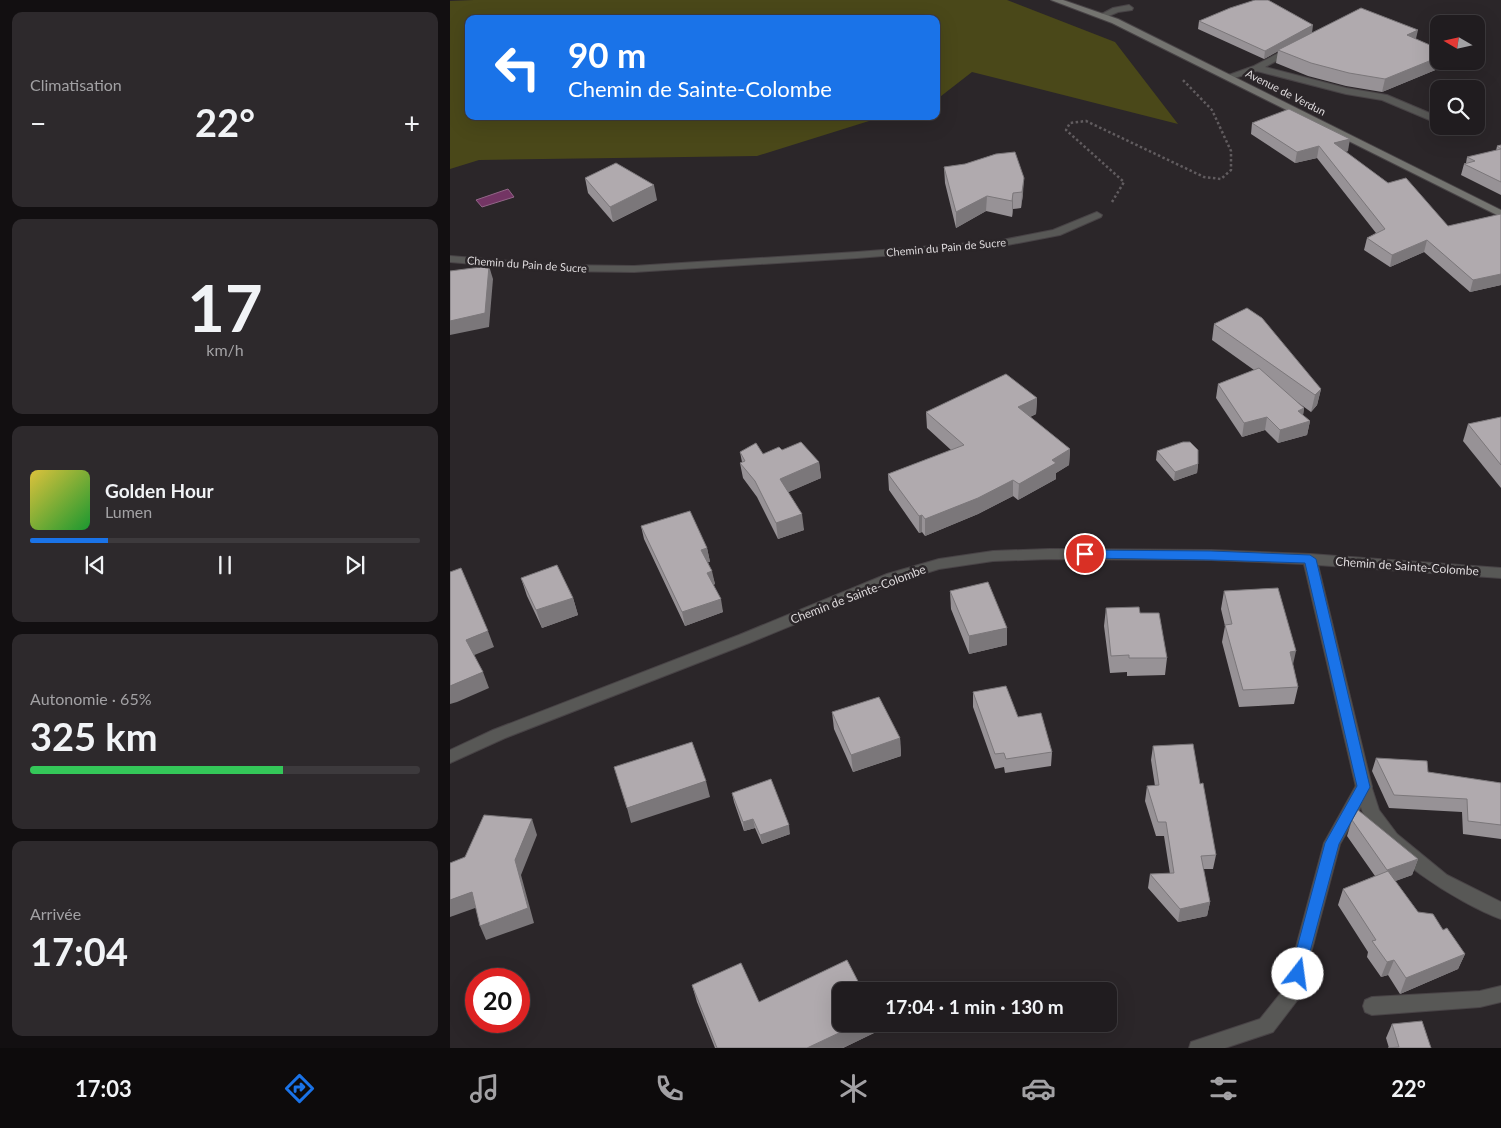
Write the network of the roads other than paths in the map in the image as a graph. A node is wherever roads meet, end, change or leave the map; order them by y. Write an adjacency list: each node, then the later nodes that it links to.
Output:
1 (1056, 0): 3 (main road, Avenue de Verdun)
2 (1129, 8): 3 (street)
3 (1102, 16): 6 (main road, Avenue de Verdun)
4 (1306, 42): 5 (street)
5 (1257, 68): 6 (street); 7 (street)
6 (1228, 77): 8 (main road, Avenue de Verdun)
7 (1430, 118)
8 (1501, 214)
9 (1097, 215): 10 (street, Chemin du Pain de Sucre)
10 (450, 259)
11 (1310, 559): 12 (street, Chemin de Sainte-Colombe); 13 (street, Chemin de Sainte-Colombe); 14 (street)
12 (1501, 573)
13 (450, 757)
14 (1364, 787): 15 (street); 18 (street)
15 (1501, 911)
16 (1501, 994): 17 (street)
17 (1372, 1006)
18 (1198, 1048)

